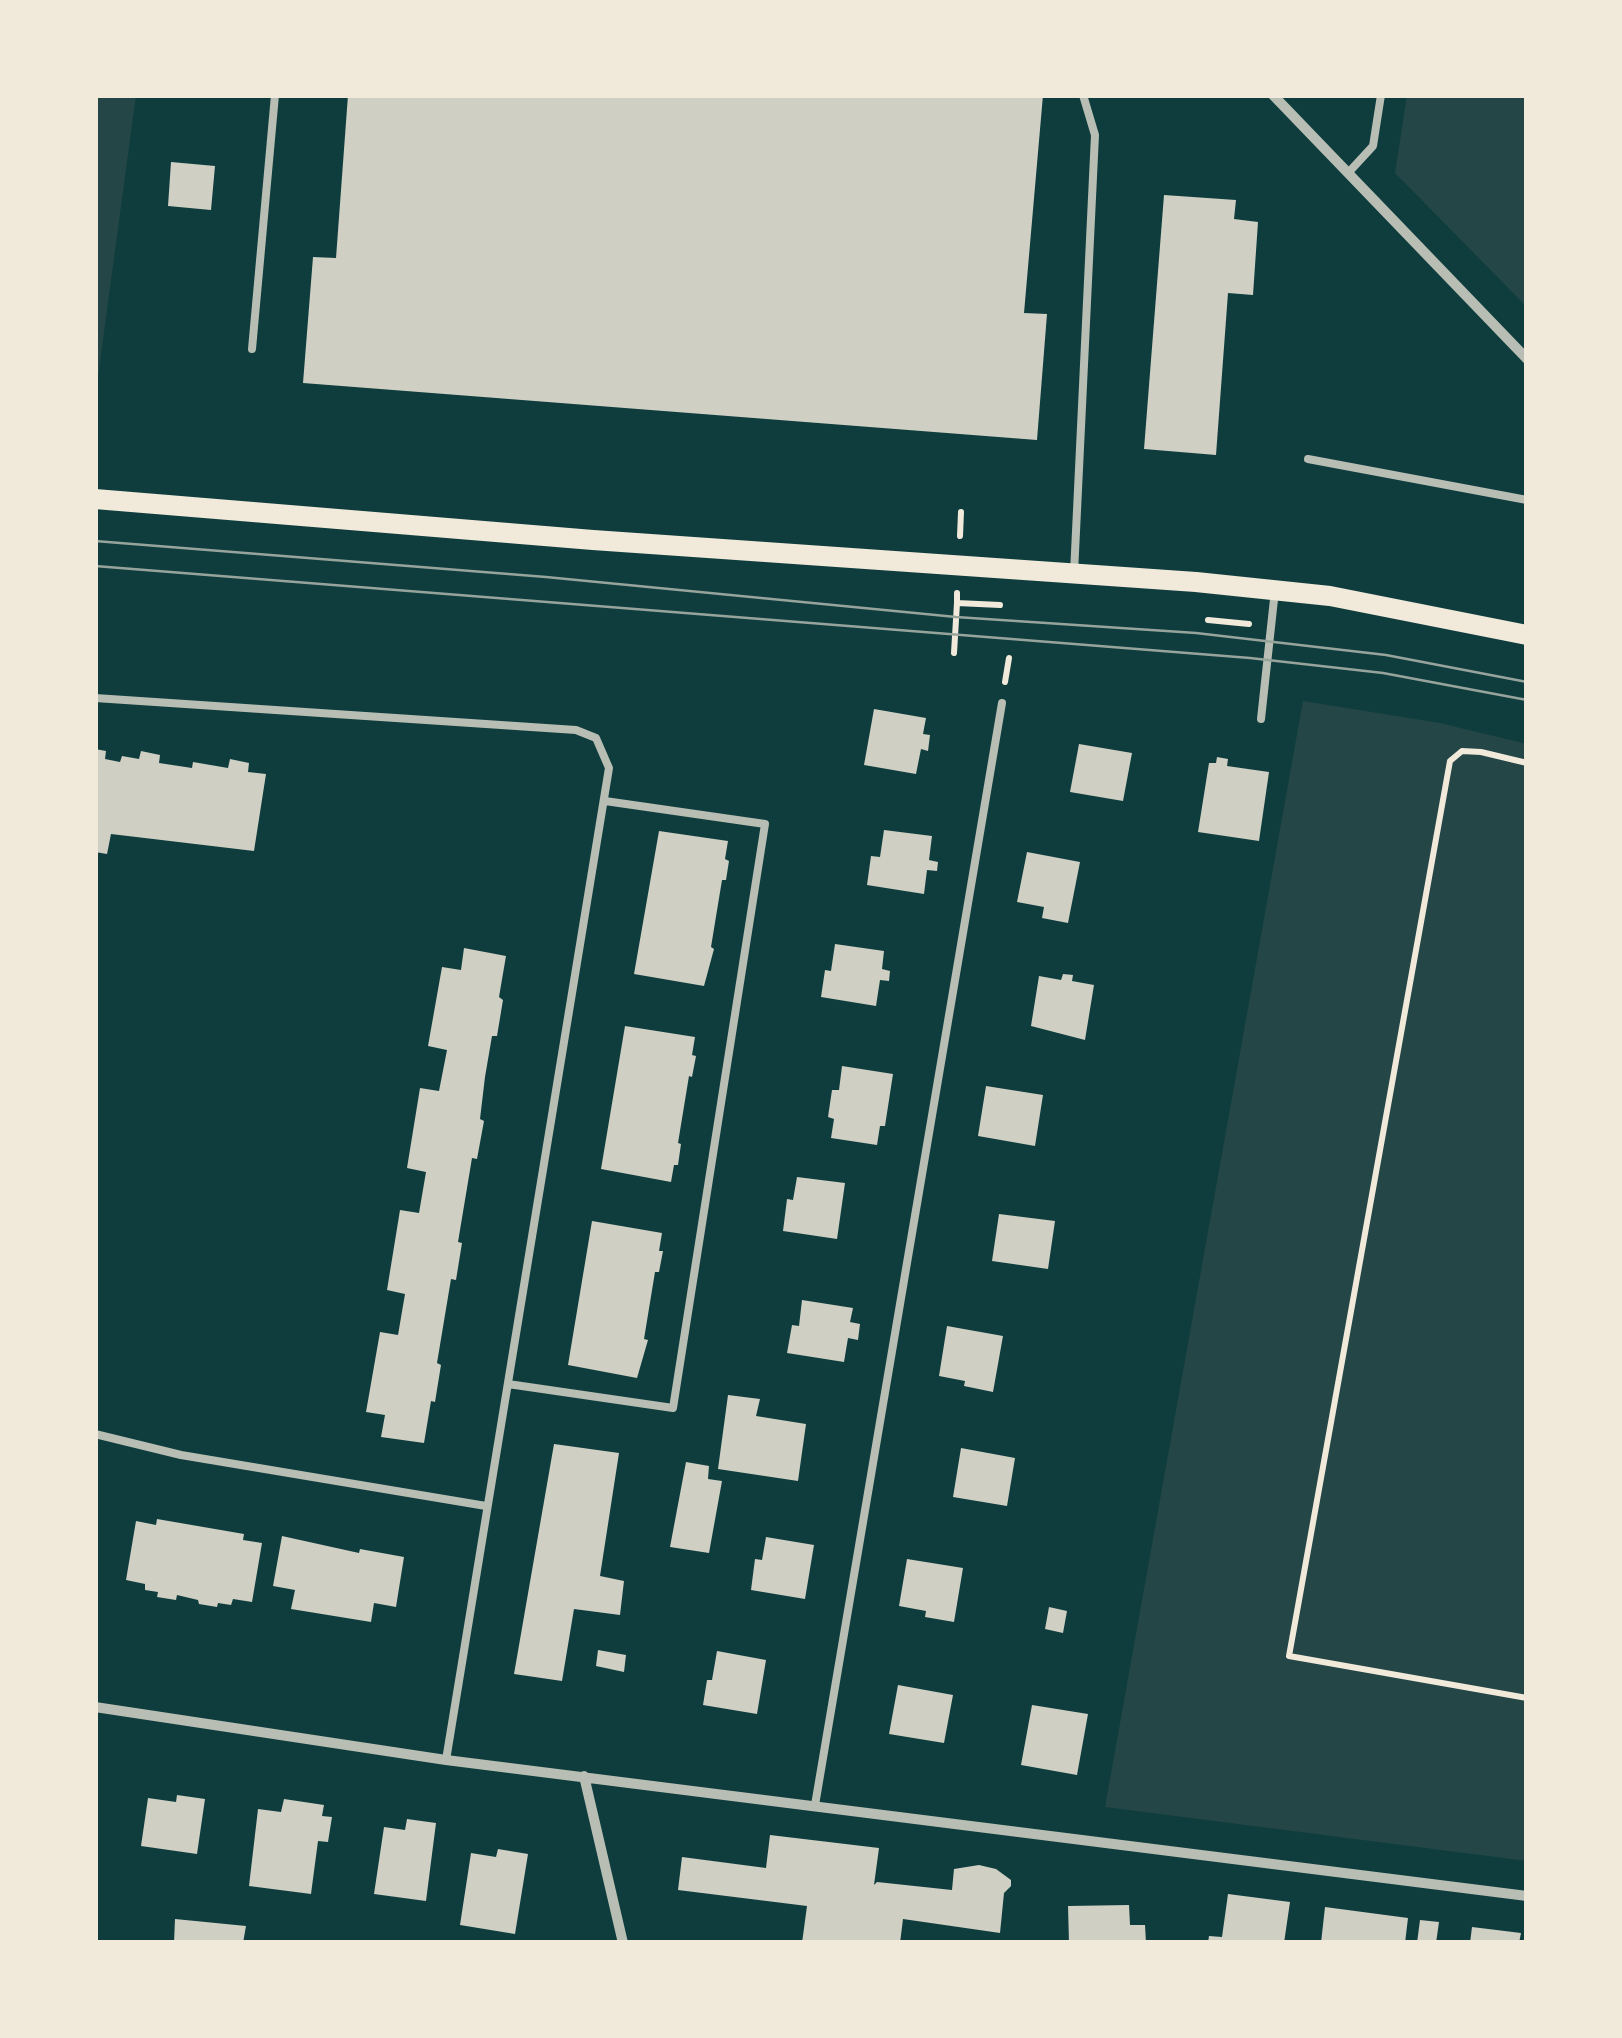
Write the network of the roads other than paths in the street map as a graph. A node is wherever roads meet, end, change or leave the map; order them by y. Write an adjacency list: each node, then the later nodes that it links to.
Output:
1 (275, 95): 6 (lane)
2 (1083, 95): 11 (lane)
3 (1273, 95): 5 (street)
4 (1381, 95): 5 (lane)
5 (1349, 172): 7 (street)
6 (252, 348)
7 (1527, 358)
8 (1308, 459): 10 (lane)
9 (95, 500): 11 (main road)
10 (1527, 500)
11 (1074, 573): 12 (main road)
12 (1274, 590): 13 (main road); 16 (lane)
13 (1527, 634)
14 (95, 698): 17 (lane)
15 (1002, 704): 24 (lane)
16 (1261, 719)
17 (605, 801): 18 (lane); 18 (lane)
18 (508, 1384): 20 (lane)
19 (95, 1434): 20 (lane)
20 (486, 1506): 22 (lane)
21 (95, 1707): 22 (street)
22 (446, 1760): 23 (street)
23 (584, 1776): 24 (street); 26 (street)
24 (815, 1805): 25 (street)
25 (1527, 1896)
26 (623, 1943)

